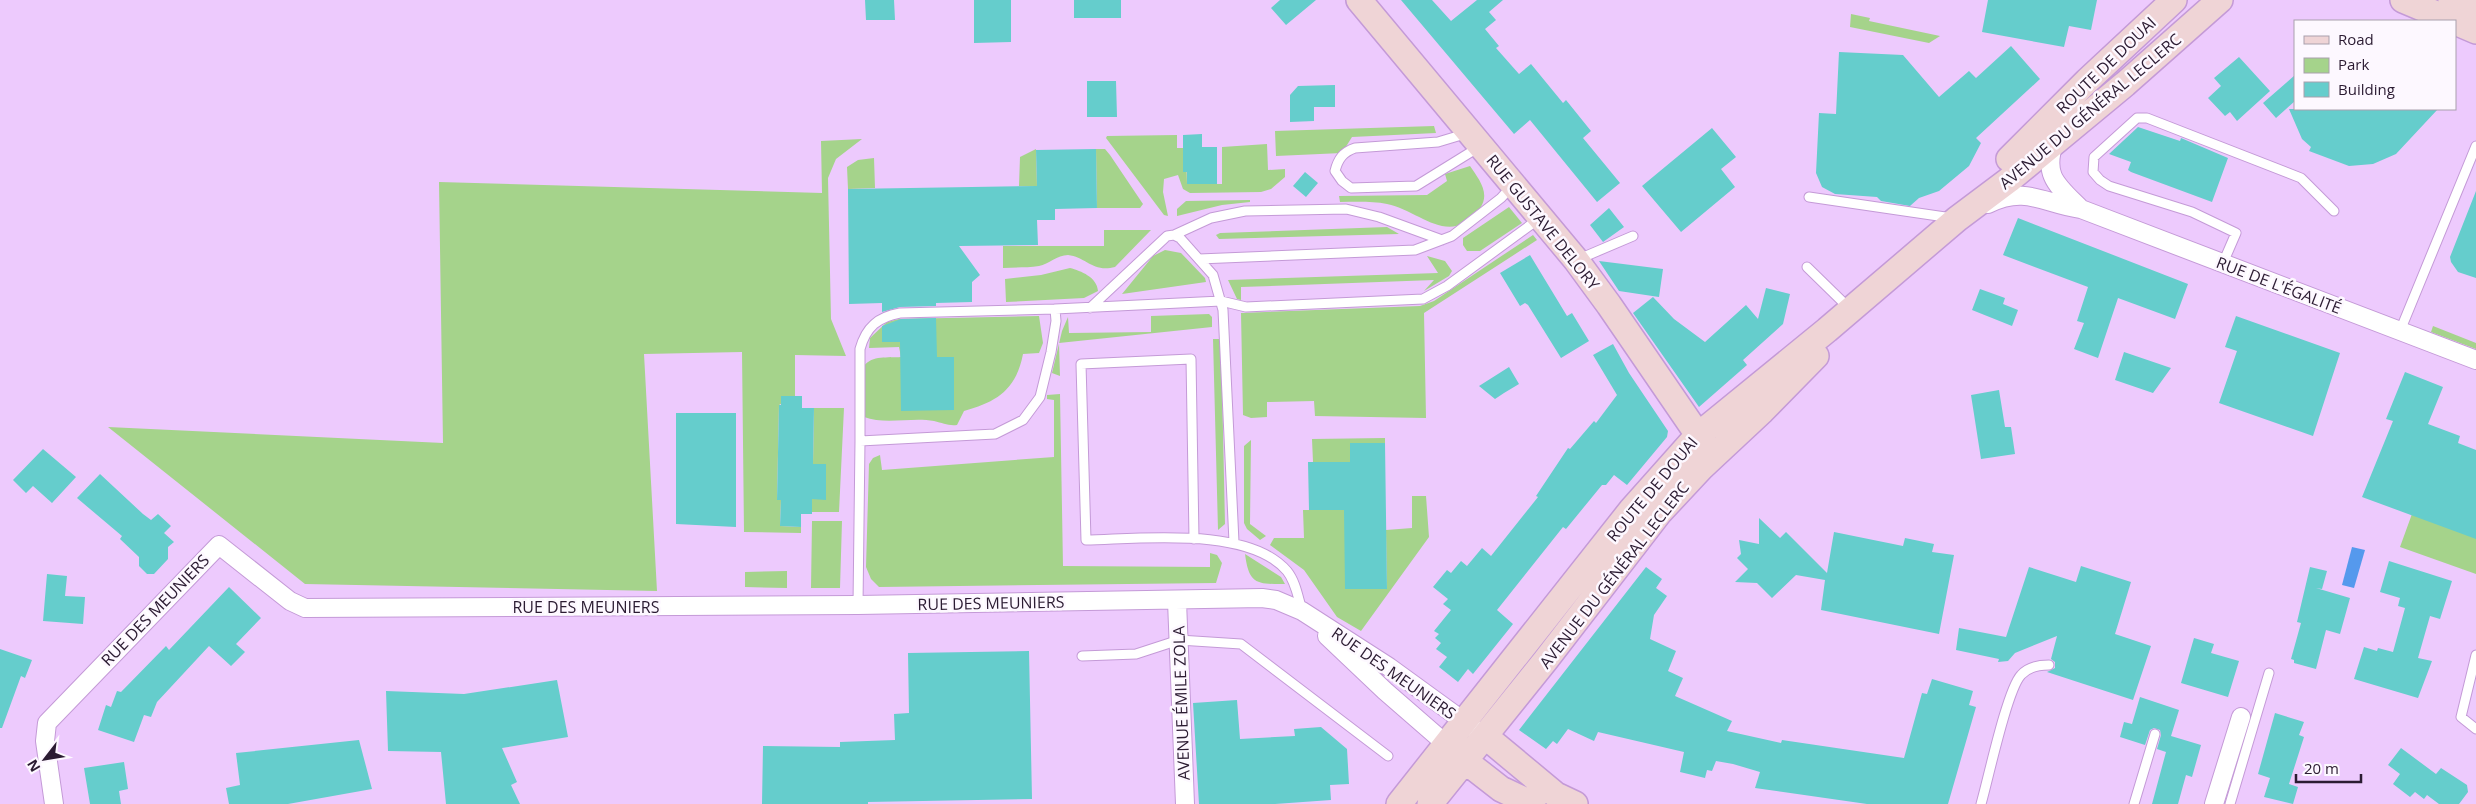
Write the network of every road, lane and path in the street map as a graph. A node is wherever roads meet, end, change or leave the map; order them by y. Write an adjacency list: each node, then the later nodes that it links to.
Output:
1 (1359, 0): 10 (main road, RUE GUSTAVE DELORY)
2 (2174, 0): 18 (main road, ROUTE DE DOUAI)
3 (2220, 0): 11 (main road, AVENUE DU GÉNÉRAL LECLERC)
4 (2403, 0): 7 (main road)
5 (2451, 0): 6 (main road)
6 (2476, 12)
7 (2449, 20)
8 (2456, 23): 9 (main road)
9 (2476, 31)
10 (1476, 139): 10 (lane); 13 (main road, RUE GUSTAVE DELORY)
11 (2055, 140): 15 (street, RUE DE L'ÉGALITÉ); 18 (main road, AVENUE DU GÉNÉRAL LECLERC)
12 (2476, 146): 30 (lane)
13 (1514, 184): 17 (main road, RUE GUSTAVE DELORY); 21 (lane)
14 (1809, 197): 18 (lane)
15 (2081, 209): 18 (street, RUE DE L'ÉGALITÉ); 24 (street, RUE DE L'ÉGALITÉ)
16 (2334, 211): 24 (lane)
17 (1541, 217): 23 (main road, RUE GUSTAVE DELORY); 26 (lane)
18 (1957, 219): 29 (main road, AVENUE DU GÉNÉRAL LECLERC)
19 (1174, 235): 21 (lane); 22 (lane); 27 (lane)
20 (1632, 236): 23 (lane)
21 (1442, 240): 22 (lane)
22 (1199, 259): 26 (lane)
23 (1576, 260): 32 (main road, RUE GUSTAVE DELORY)
24 (2223, 263): 30 (street, RUE DE L'ÉGALITÉ)
25 (1807, 267): 29 (lane)
26 (1221, 301): 27 (lane); 36 (lane)
27 (1090, 308): 28 (lane)
28 (1055, 309): 33 (lane); 33 (lane)
29 (1854, 312): 32 (main road, ROUTE DE DOUAI); 34 (main road, AVENUE DU GÉNÉRAL LECLERC)
30 (2400, 331): 31 (street, RUE DE L'ÉGALITÉ)
31 (2476, 360)
32 (1697, 436): 34 (main road, RUE GUSTAVE DELORY); 46 (main road, ROUTE DE DOUAI)
33 (860, 441): 38 (lane)
34 (1713, 456): 49 (main road, AVENUE DU GÉNÉRAL LECLERC)
35 (1194, 538): 35 (lane); 36 (lane)
36 (1234, 542): 39 (lane)
37 (1177, 601): 38 (street, RUE DES MEUNIERS); 39 (street, RUE DES MEUNIERS); 40 (street, AVENUE ÉMILE ZOLA)
38 (858, 604): 55 (street, RUE DES MEUNIERS)
39 (1302, 610): 46 (street, RUE DES MEUNIERS); 50 (street, RUE DES MEUNIERS)
40 (1179, 640): 42 (lane); 51 (lane); 56 (street, AVENUE ÉMILE ZOLA)
41 (2476, 655): 47 (lane)
42 (1082, 656)
43 (2049, 665): 61 (lane)
44 (2269, 674): 64 (lane)
45 (2241, 717): 63 (street)
46 (1464, 723): 49 (street, RUE DES MEUNIERS); 50 (main road, ROUTE DE DOUAI)
47 (2476, 729)
48 (2155, 734): 62 (lane)
49 (1486, 736): 52 (main road, AVENUE DU GÉNÉRAL LECLERC); 60 (main road)
50 (1447, 744): 52 (street, RUE DES MEUNIERS); 57 (main road)
51 (1388, 756)
52 (1465, 761): 53 (main road, AVENUE DU GÉNÉRAL LECLERC); 54 (main road)
53 (1446, 783): 54 (main road); 58 (main road, AVENUE DU GÉNÉRAL LECLERC)
54 (1501, 789): 59 (main road)
55 (54, 804)
56 (1185, 804)
57 (1399, 804)
58 (1430, 804)
59 (1533, 804)
60 (1575, 804)
61 (1981, 804)
62 (2134, 804)
63 (2214, 804)
64 (2230, 804)

